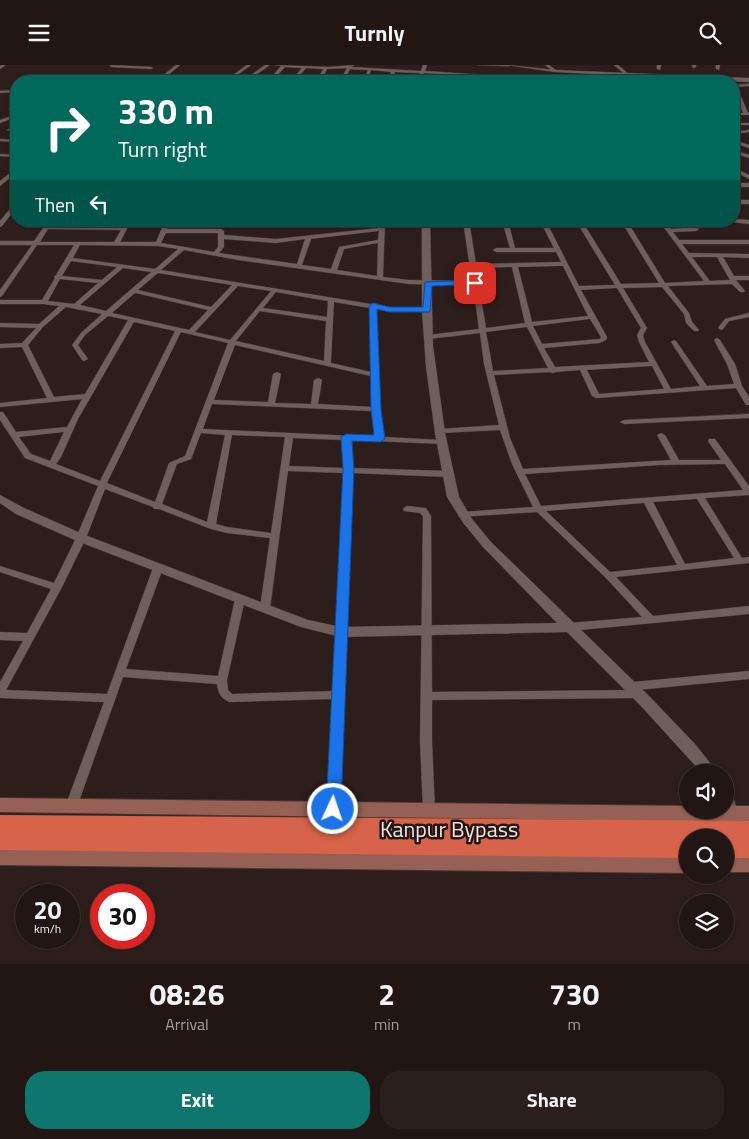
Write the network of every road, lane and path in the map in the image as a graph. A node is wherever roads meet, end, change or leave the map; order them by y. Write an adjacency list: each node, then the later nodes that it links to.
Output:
1 (4, 65): 17 (street)
2 (178, 65): 24 (street)
3 (249, 65): 25 (street)
4 (268, 65): 26 (street)
5 (277, 65): 14 (street)
6 (425, 65): 22 (street)
7 (479, 65): 8 (street)
8 (504, 65): 9 (street); 33 (street)
9 (509, 65): 21 (street)
10 (547, 65): 21 (street)
11 (616, 65): 35 (street)
12 (111, 66): 13 (street)
13 (153, 66): 23 (street)
14 (284, 66): 16 (street)
15 (351, 66): 18 (street); 19 (street)
16 (305, 67): 18 (street); 27 (street)
17 (0, 68)
18 (326, 68): 28 (street)
19 (370, 69): 20 (street); 29 (street)
20 (394, 70): 22 (street); 30 (street)
21 (558, 71): 34 (street); 35 (street)
22 (421, 72): 31 (street); 32 (street)
23 (144, 73)
24 (166, 75)
25 (236, 75)
26 (254, 75)
27 (298, 75)
28 (322, 75)
29 (368, 75)
30 (392, 75)
31 (420, 75)
32 (448, 75)
33 (513, 75)
34 (560, 75)
35 (628, 75)
36 (740, 97): 37 (street)
37 (748, 114)
38 (9, 130): 39 (street)
39 (0, 134)
40 (749, 152): 41 (street)
41 (741, 153): 44 (street)
42 (0, 155): 43 (street)
43 (9, 155): 45 (street)
44 (749, 157)
45 (0, 161)
46 (10, 176): 47 (street)
47 (0, 184)
48 (0, 212): 49 (street)
49 (9, 212): 51 (street)
50 (747, 221): 68 (street)
51 (0, 225)
52 (47, 227): 76 (street)
53 (106, 227): 62 (street)
54 (165, 227): 66 (street)
55 (426, 227): 103 (street)
56 (467, 227): 92 (street)
57 (507, 227): 82 (street)
58 (546, 227): 83 (street)
59 (583, 227): 106 (street)
60 (628, 227): 104 (street)
61 (667, 227): 67 (street)
62 (125, 228): 78 (street)
63 (221, 229): 66 (street); 70 (street); 84 (street)
64 (382, 229): 70 (street); 71 (street)
65 (696, 229): 67 (street)
66 (163, 231): 79 (street)
67 (671, 231): 72 (street)
68 (749, 231)
69 (727, 237): 73 (street)
70 (308, 238): 91 (street)
71 (381, 241): 95 (street); 98 (street)
72 (679, 242): 73 (street); 85 (street)
73 (732, 242): 74 (street)
74 (749, 242)
75 (0, 243): 76 (street)
76 (36, 244): 77 (street); 111 (street)
77 (78, 244): 78 (street); 88 (street)
78 (116, 244): 79 (street)
79 (158, 245): 80 (street)
80 (182, 249): 84 (street); 94 (street)
81 (496, 250): 82 (street)
82 (513, 250): 83 (street)
83 (556, 250): 89 (street)
84 (215, 254): 91 (street)
85 (687, 255): 86 (street); 102 (street)
86 (719, 256): 87 (street); 99 (street)
87 (749, 256)
88 (69, 259): 93 (street); 96 (street)
89 (564, 264): 90 (street); 107 (street)
90 (515, 265): 92 (street); 127 (street)
91 (299, 266): 95 (street)
92 (473, 266): 101 (street)
93 (121, 267): 94 (street); 100 (street)
94 (156, 271): 105 (street); 108 (street)
95 (334, 271): 98 (street)
96 (57, 277): 100 (street); 114 (street)
97 (749, 278): 99 (street)
98 (380, 279): 103 (street)
99 (733, 280): 102 (street); 110 (street)
100 (103, 282): 116 (street)
101 (475, 283): 103 (street); 130 (street)
102 (708, 283): 104 (street)
103 (428, 284): 120 (street)
104 (663, 284): 106 (street); 131 (street)
105 (235, 285): 109 (street); 118 (street)
106 (617, 286): 107 (street); 142 (street)
107 (576, 288): 123 (street)
108 (136, 291): 118 (street); 121 (street)
109 (274, 291): 112 (street); 119 (street)
110 (742, 291)
111 (0, 295)
112 (331, 299): 117 (street); 125 (street)
113 (0, 302): 114 (street)
114 (44, 303): 115 (street)
115 (65, 305): 116 (street); 128 (street)
116 (75, 306): 121 (street)
117 (373, 306): 120 (street); 148 (street)
118 (212, 309): 133 (street)
119 (258, 309): 125 (street); 137 (street)
120 (428, 310): 134 (street)
121 (109, 313): 124 (street); 141 (street)
122 (749, 315): 129 (street)
123 (592, 317): 127 (street); 140 (street)
124 (132, 319): 132 (street); 153 (street)
125 (330, 320): 143 (street)
126 (0, 325): 128 (street)
127 (529, 325): 130 (street); 140 (street)
128 (41, 326): 138 (street)
129 (722, 328)
130 (485, 330): 134 (street); 146 (street)
131 (696, 330)
132 (178, 331): 133 (street); 182 (street)
133 (190, 333): 137 (street)
134 (428, 337): 171 (street)
135 (717, 340): 150 (street)
136 (674, 342): 151 (street)
137 (232, 343): 143 (street); 155 (street)
138 (24, 345): 139 (street); 154 (street)
139 (0, 346)
140 (539, 346): 145 (street)
141 (84, 359)
142 (654, 364): 144 (street); 152 (street)
143 (326, 365): 148 (street)
144 (583, 369): 145 (street); 152 (street)
145 (553, 371): 146 (street)
146 (490, 373): 164 (street)
147 (278, 374): 157 (street)
148 (375, 375): 160 (street)
149 (318, 380): 159 (street)
150 (738, 386): 151 (street); 156 (street)
151 (705, 388): 152 (street)
152 (668, 390)
153 (87, 396): 154 (street); 165 (street)
154 (52, 400): 158 (street)
155 (209, 402): 157 (street); 166 (street)
156 (749, 403)
157 (270, 404): 159 (street)
158 (0, 405)
159 (314, 406): 160 (street)
160 (376, 409): 173 (street)
161 (0, 414): 168 (street)
162 (749, 416): 163 (street)
163 (624, 422)
164 (504, 427): 171 (street); 180 (street)
165 (70, 429): 168 (street); 177 (street)
166 (198, 431): 167 (street); 187 (street)
167 (229, 432): 169 (street); 191 (street)
168 (12, 435): 177 (street)
169 (289, 435): 172 (street); 178 (street)
170 (661, 435): 176 (street)
171 (441, 436): 173 (street); 181 (street)
172 (346, 437): 173 (street); 179 (street)
173 (380, 439)
174 (712, 441): 175 (street)
175 (726, 462): 176 (street); 183 (street)
176 (676, 463): 180 (street)
177 (51, 465): 182 (street)
178 (284, 468): 179 (street); 192 (street)
179 (348, 469): 181 (street); 206 (street)
180 (520, 472): 188 (street)
181 (448, 474): 190 (street)
182 (102, 485): 187 (street); 193 (street)
183 (749, 492): 184 (street)
184 (699, 496): 186 (street); 194 (street)
185 (0, 498): 193 (street)
186 (647, 500): 188 (street); 195 (street)
187 (157, 507): 191 (street)
188 (538, 508): 190 (street); 198 (street)
189 (407, 509): 205 (street)
190 (462, 515): 204 (street)
191 (212, 526): 192 (street)
192 (275, 536): 201 (street)
193 (81, 538): 197 (street); 199 (street)
194 (745, 560): 195 (street)
195 (682, 567): 198 (street)
196 (0, 569): 199 (street)
197 (158, 569): 200 (street); 209 (street)
198 (608, 575): 203 (street)
199 (57, 587): 208 (street)
200 (240, 599): 201 (street); 211 (street)
201 (265, 609): 206 (street)
202 (749, 610): 203 (street)
203 (650, 619): 204 (street)
204 (569, 627): 205 (street); 212 (street)
205 (427, 631): 206 (street); 215 (street)
206 (341, 632): 214 (street)
207 (0, 636): 208 (street)
208 (29, 637): 213 (street)
209 (120, 673): 211 (street); 216 (street)
210 (749, 675): 212 (street)
211 (222, 680): 214 (street)
212 (636, 690): 215 (street); 217 (street)
213 (0, 693): 216 (street)
214 (338, 695): 220 (street)
215 (427, 696): 221 (street)
216 (111, 698): 219 (street)
217 (703, 764)
218 (0, 805): 219 (main road)
219 (71, 807): 220 (main road)
220 (333, 809): 221 (main road)
221 (429, 811): 222 (main road)
222 (679, 813)
223 (734, 814): 224 (main road)
224 (749, 814)
225 (0, 824): 226 (highway, Kanpur Bypass)
226 (749, 830)
227 (0, 840): 228 (highway, Kanpur Bypass)
228 (679, 847)
229 (734, 848): 230 (highway)
230 (749, 848)
231 (0, 857): 234 (main road)
232 (734, 864): 233 (main road)
233 (749, 864)
234 (679, 865)

